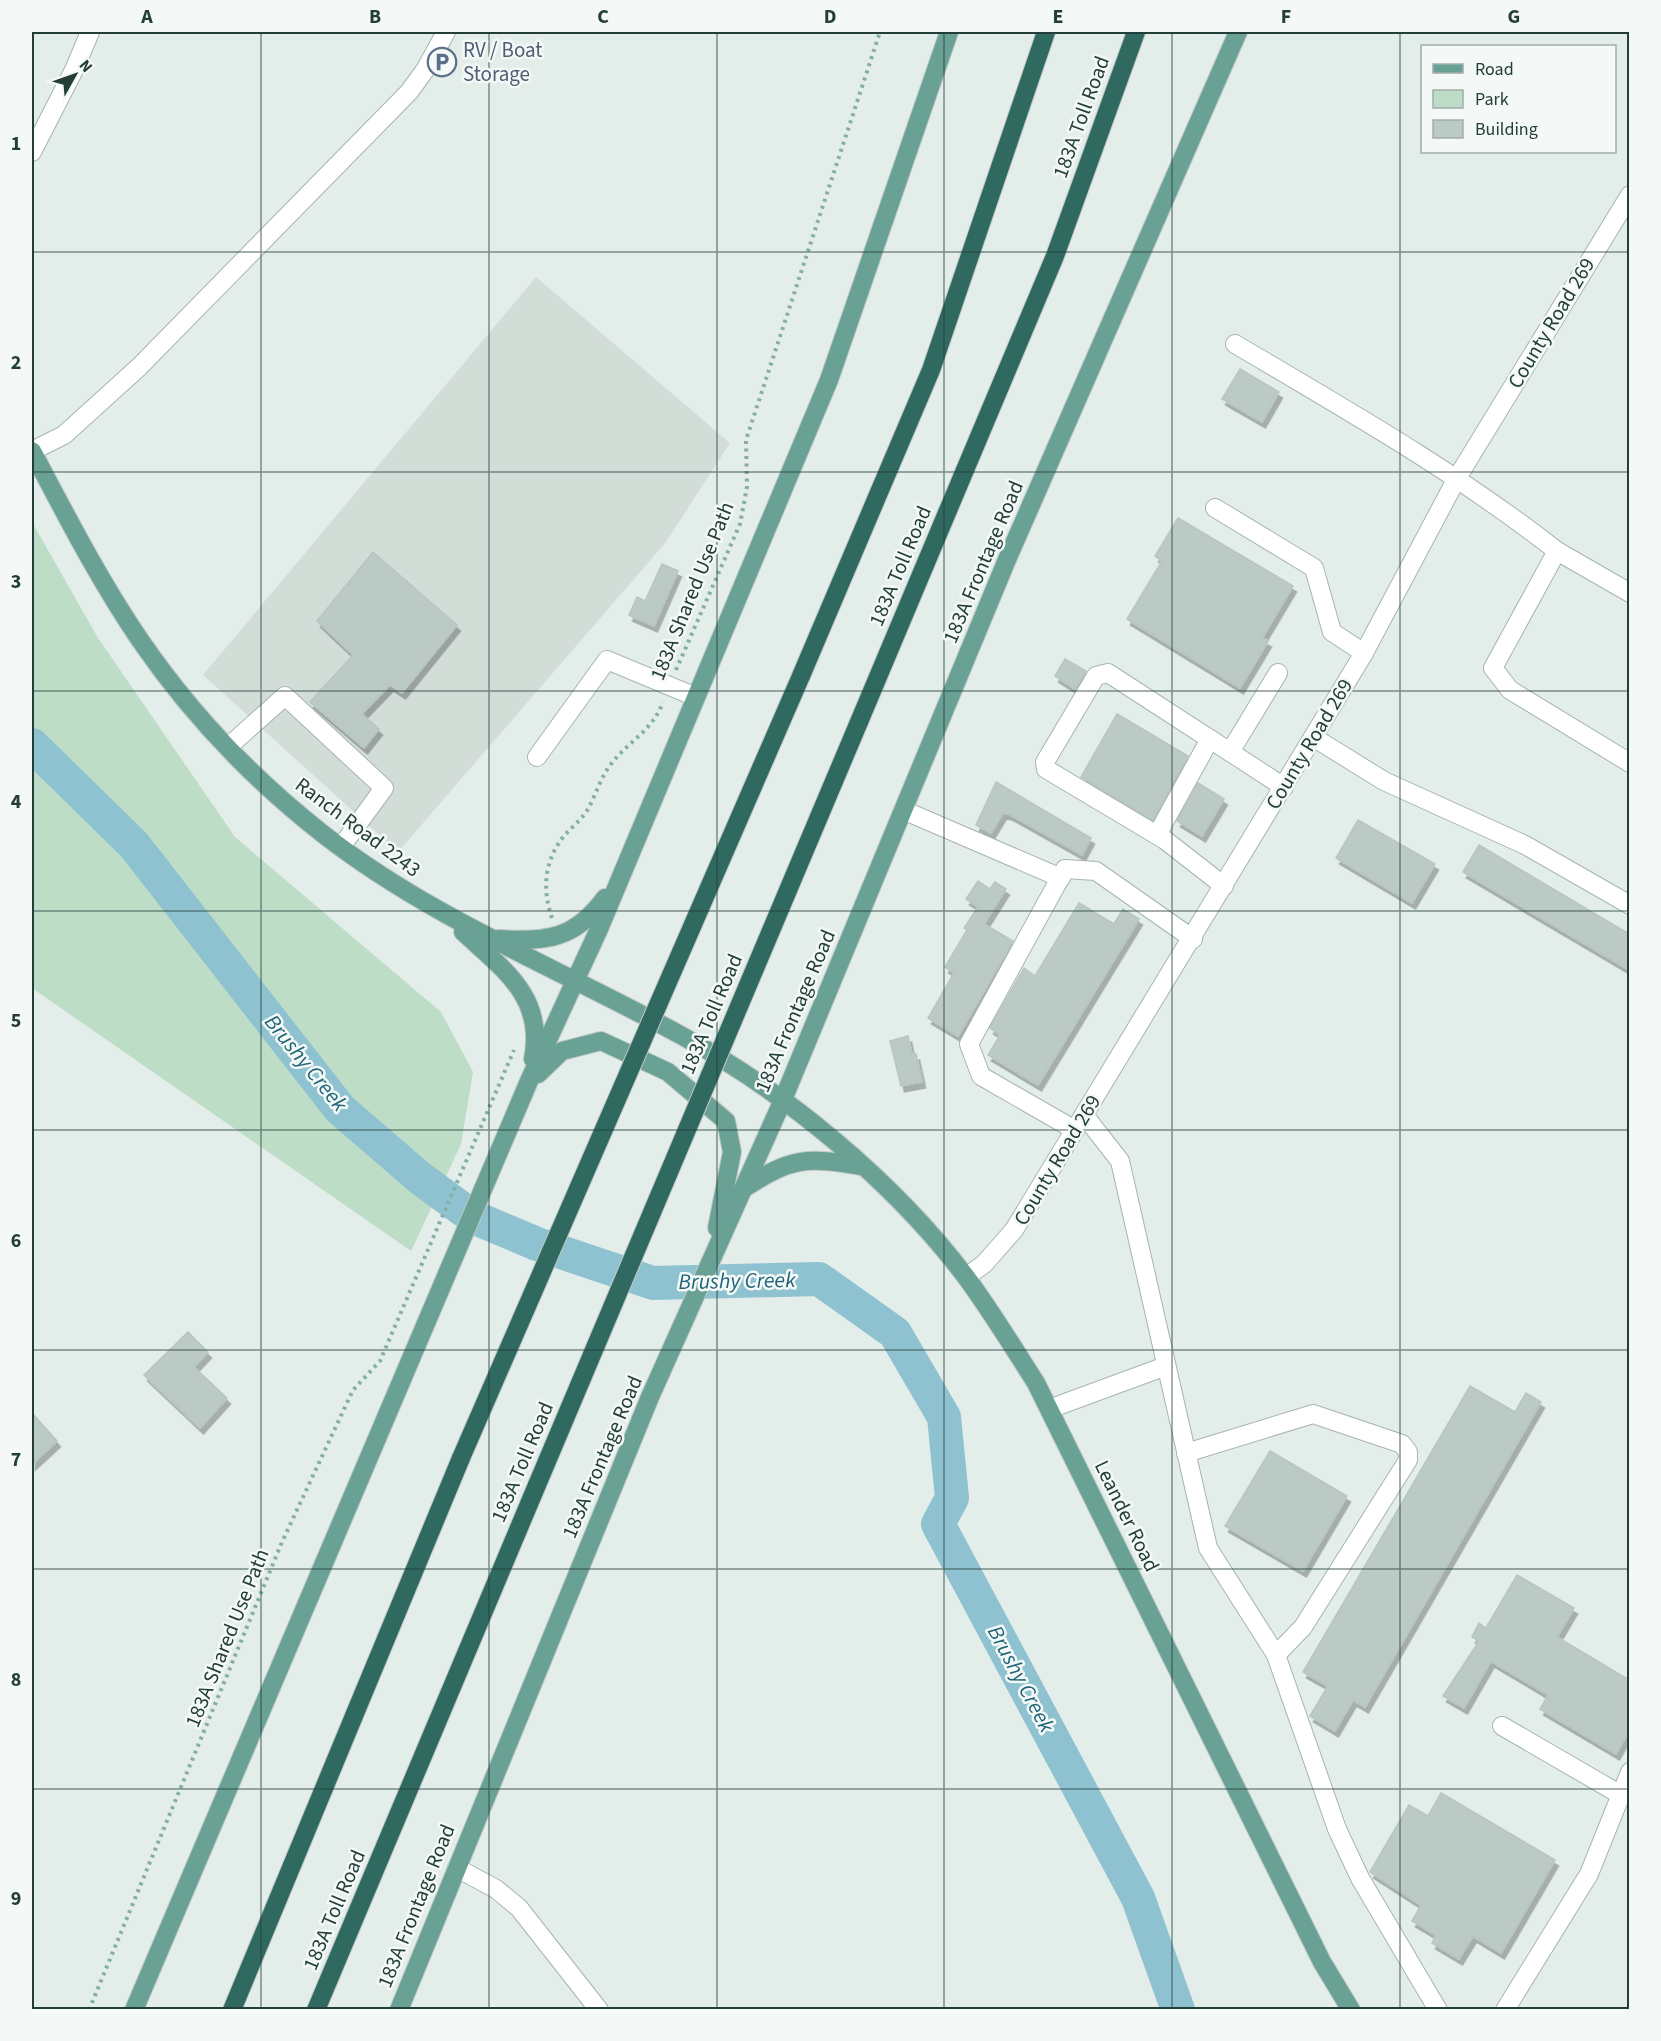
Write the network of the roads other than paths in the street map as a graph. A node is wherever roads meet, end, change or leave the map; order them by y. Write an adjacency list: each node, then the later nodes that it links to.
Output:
1 (90, 32): 7 (street)
2 (446, 32): 10 (street)
3 (950, 32): 17 (main road)
4 (1046, 32): 51 (highway, bridge)
5 (1136, 32): 52 (highway, 183A Toll Road, bridge)
6 (1238, 32): 25 (main road, 183A Frontage Road)
7 (32, 152)
8 (1629, 195): 11 (street, County Road 269)
9 (1235, 344): 11 (street)
10 (32, 451): 20 (main road, Ranch Road 2243)
11 (1457, 478): 13 (street); 15 (street, County Road 269)
12 (1215, 508): 15 (street)
13 (1557, 551): 14 (street); 23 (street)
14 (1629, 593)
15 (1364, 652): 18 (street, County Road 269)
16 (1278, 673): 21 (street)
17 (696, 697): 22 (street); 28 (main road)
18 (1313, 737): 24 (street, County Road 269); 31 (street)
19 (1210, 739): 21 (street); 26 (street); 26 (street)
20 (228, 747): 27 (main road, Ranch Road 2243); 27 (street)
21 (1230, 752): 24 (street)
22 (537, 757)
23 (1629, 763)
24 (1284, 787): 30 (street, County Road 269)
25 (903, 810): 29 (street); 37 (main road, 183A Frontage Road)
26 (1157, 835): 30 (street)
27 (341, 847): 32 (main road, Ranch Road 2243)
28 (623, 872): 33 (main road); 35 (main road)
29 (1061, 878): 34 (street); 38 (street)
30 (1224, 886): 34 (street, County Road 269)
31 (1629, 905)
32 (445, 915): 33 (main road, Ranch Road 2243); 36 (main road)
33 (492, 939): 35 (main road, Ranch Road 2243)
34 (1193, 939): 38 (street, County Road 269)
35 (576, 981): 36 (main road); 37 (main road, Ranch Road 2243)
36 (529, 1082): 40 (main road); 50 (main road)
37 (782, 1102): 39 (main road, Leander Road); 40 (main road, 183A Frontage Road)
38 (1079, 1123): 41 (street, County Road 269); 42 (street)
39 (862, 1166): 40 (main road); 41 (main road, Leander Road)
40 (735, 1192): 49 (main road, 183A Frontage Road)
41 (966, 1277): 43 (main road, Leander Road)
42 (1166, 1366): 43 (street); 44 (street)
43 (1049, 1409): 55 (main road, Leander Road)
44 (1186, 1453): 45 (street); 45 (street)
45 (1276, 1655): 56 (street)
46 (1502, 1726): 48 (street)
47 (1629, 1772): 48 (street)
48 (1621, 1795): 57 (street)
49 (457, 1868): 53 (main road, 183A Frontage Road); 54 (street)
50 (134, 2010)
51 (232, 2010)
52 (316, 2010)
53 (399, 2010)
54 (599, 2010)
55 (1351, 2010)
56 (1438, 2010)
57 (1505, 2010)

